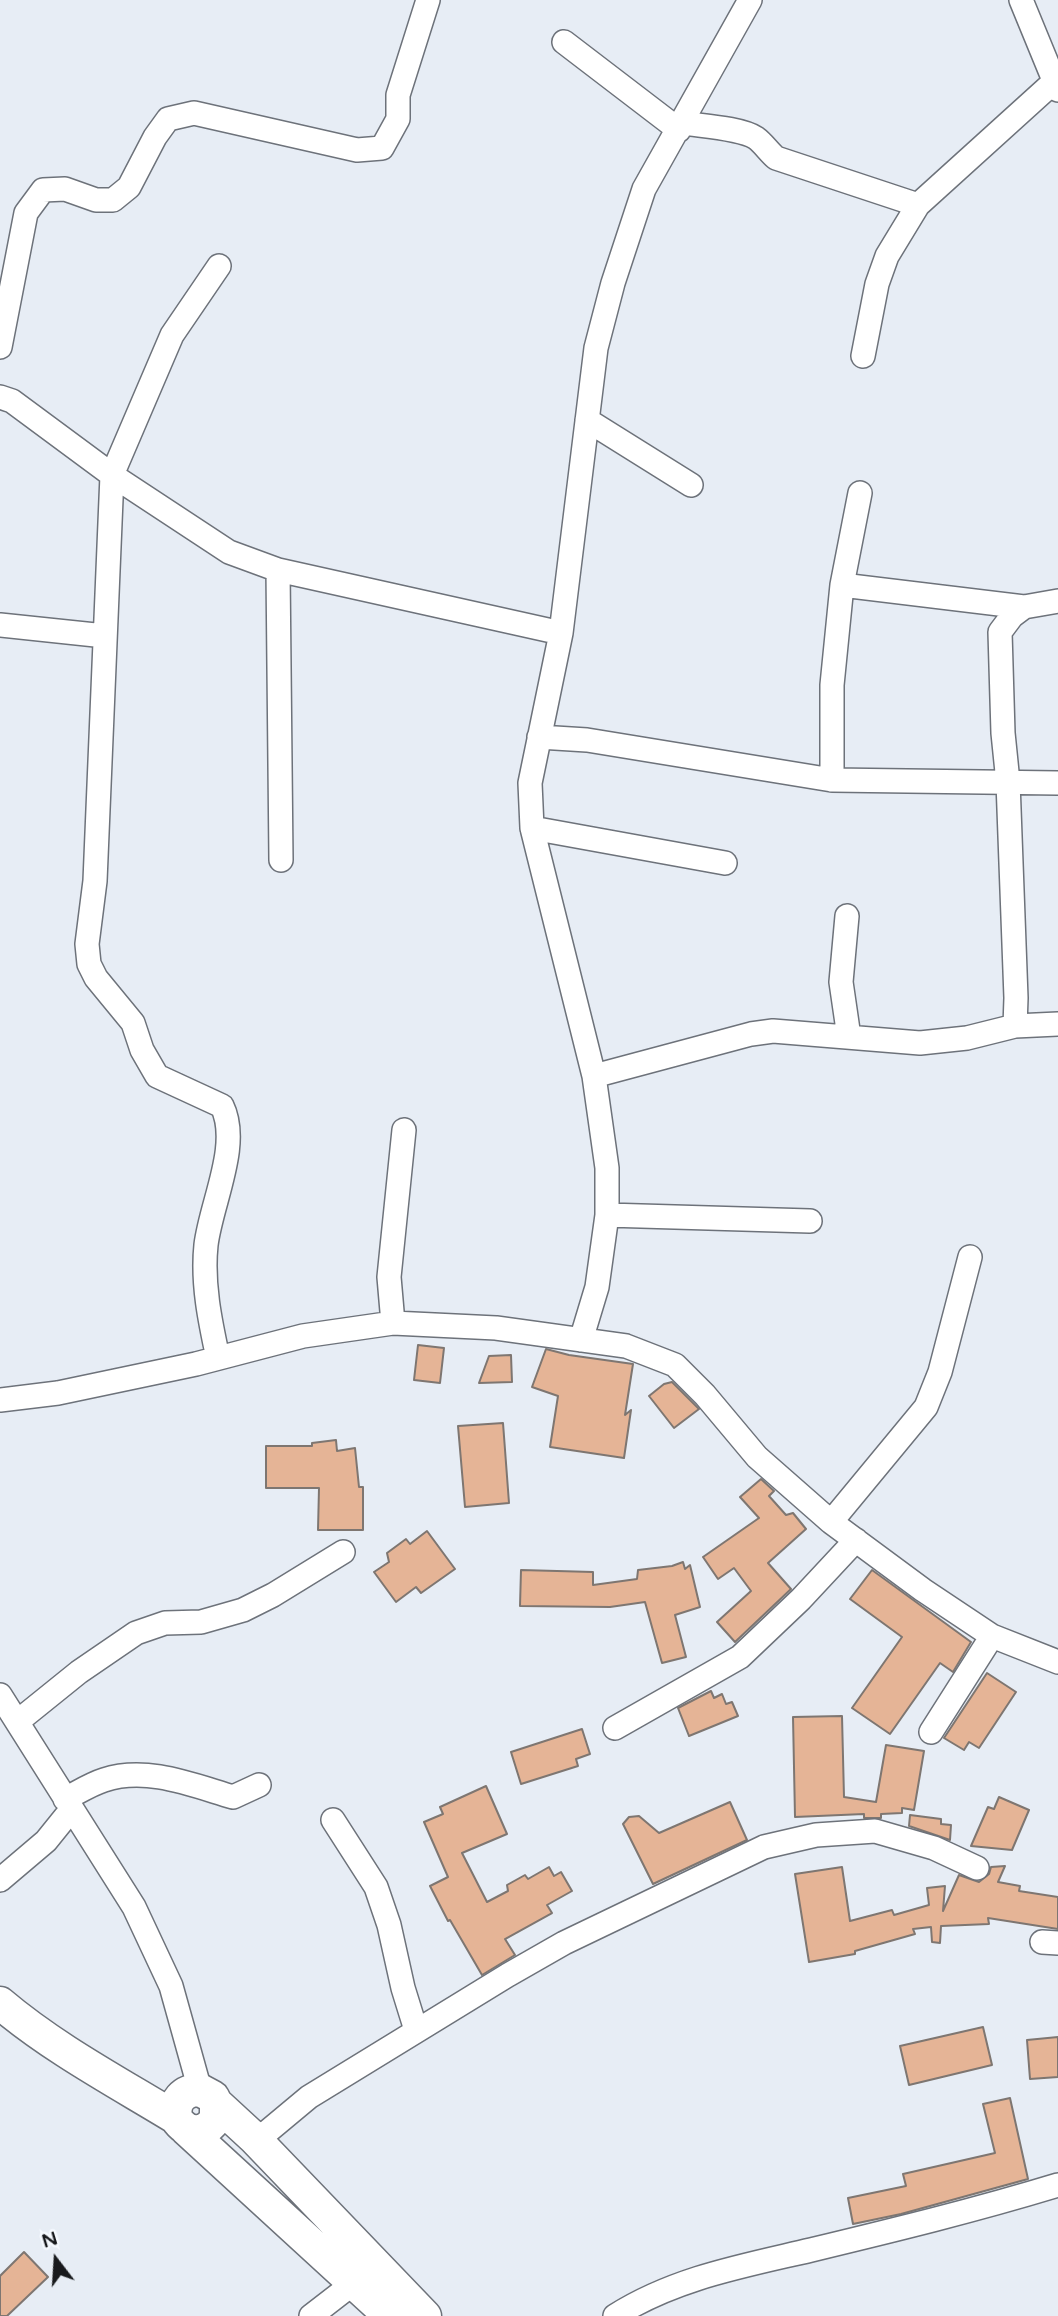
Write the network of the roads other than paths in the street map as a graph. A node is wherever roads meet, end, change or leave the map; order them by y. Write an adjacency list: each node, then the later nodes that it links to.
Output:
1 (750, 0): 6 (street)
2 (1021, 0): 5 (street)
3 (422, 1): 9 (street)
4 (564, 42): 6 (street)
5 (1056, 86): 7 (street)
6 (681, 127): 7 (street); 12 (street)
7 (918, 205): 10 (street)
8 (219, 266): 13 (street)
9 (0, 347)
10 (863, 356)
11 (0, 397): 13 (street)
12 (587, 420): 14 (street); 21 (street)
13 (112, 475): 16 (street); 22 (street)
14 (691, 485)
15 (860, 492): 17 (street)
16 (278, 570): 21 (street); 28 (street)
17 (842, 584): 19 (street); 24 (street)
18 (1058, 601): 19 (street)
19 (1024, 607): 25 (street)
20 (0, 625): 22 (street)
21 (561, 633): 23 (street)
22 (105, 636): 41 (street)
23 (539, 737): 24 (street); 27 (street)
24 (832, 780): 25 (street)
25 (1008, 782): 26 (street); 32 (street)
26 (1058, 783)
27 (532, 828): 29 (street); 34 (street)
28 (281, 860)
29 (725, 863)
30 (847, 916): 33 (street)
31 (1058, 1024): 32 (street)
32 (1015, 1026): 33 (street)
33 (849, 1037): 34 (street)
34 (594, 1076): 36 (street)
35 (404, 1130): 39 (street)
36 (607, 1215): 37 (street); 40 (street)
37 (810, 1221)
38 (970, 1257): 43 (street)
39 (393, 1323): 40 (street); 41 (street)
40 (581, 1340): 43 (street)
41 (218, 1358): 42 (street)
42 (0, 1400)
43 (831, 1522): 44 (street)
44 (856, 1540): 46 (street); 50 (street)
45 (343, 1552): 49 (street)
46 (992, 1636): 47 (street); 51 (street)
47 (1058, 1662)
48 (0, 1695): 49 (street)
49 (17, 1723): 53 (street)
50 (615, 1728)
51 (931, 1732)
52 (259, 1785): 53 (street)
53 (68, 1805): 56 (street); 59 (street)
54 (333, 1820): 58 (street)
55 (977, 1868): 58 (street)
56 (0, 1880)
57 (0, 2003): 60 (main road)
58 (416, 2030): 61 (street)
59 (208, 2096): 60 (main road); 61 (main road)
60 (181, 2124): 63 (main road)
61 (254, 2138): 66 (main road)
62 (1058, 2185): 67 (street)
63 (355, 2282): 64 (street); 65 (main road)
64 (311, 2316)
65 (390, 2316)
66 (425, 2316)
67 (615, 2316)

